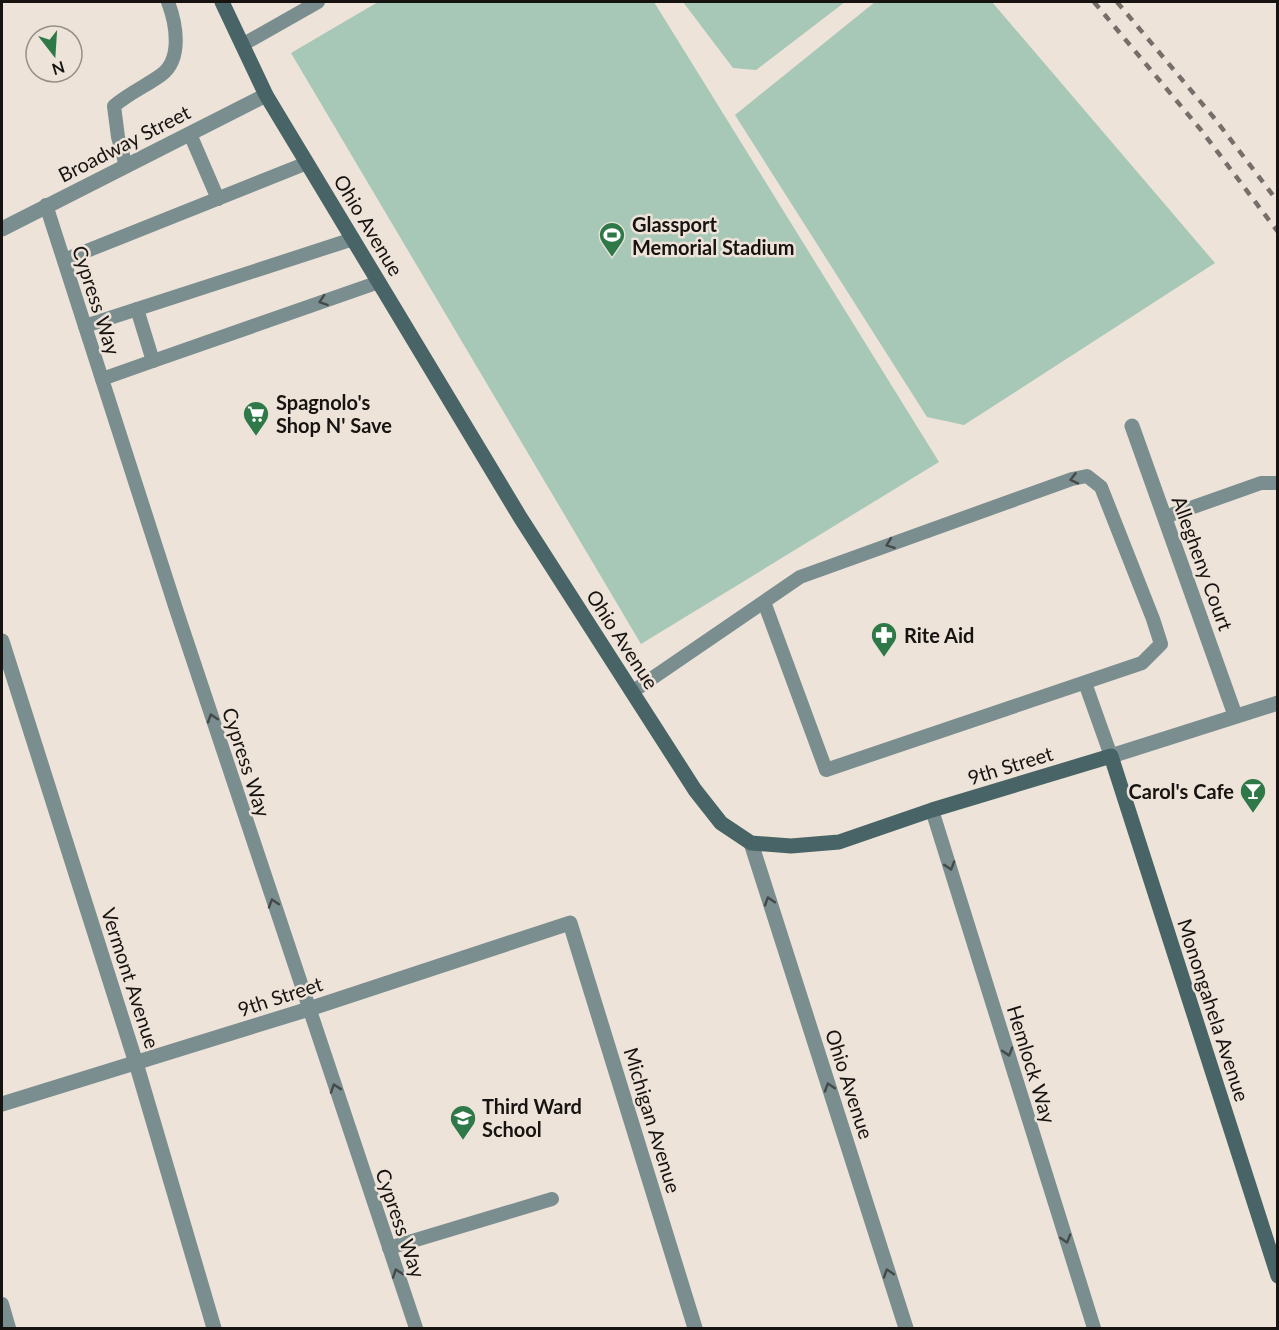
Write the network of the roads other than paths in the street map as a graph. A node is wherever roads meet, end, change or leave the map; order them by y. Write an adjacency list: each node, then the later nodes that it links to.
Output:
1 (168, 2): 8 (lane)
2 (222, 2): 4 (main road, Ohio Avenue)
3 (318, 2): 4 (lane)
4 (242, 45): 5 (main road, Ohio Avenue)
5 (266, 95): 6 (street, Broadway Street); 7 (main road, Ohio Avenue)
6 (190, 134): 8 (street, Broadway Street); 9 (lane)
7 (307, 163): 9 (lane); 12 (main road, Ohio Avenue)
8 (126, 166): 10 (street, Broadway Street)
9 (218, 199): 13 (lane)
10 (46, 205): 11 (street, Broadway Street); 13 (lane, Cypress Way)
11 (2, 229)
12 (353, 239): 14 (main road, Ohio Avenue); 15 (lane)
13 (64, 260): 16 (lane, Cypress Way)
14 (379, 282): 17 (lane, one-way to 17); 25 (main road, Ohio Avenue)
15 (138, 309): 16 (lane); 17 (lane)
16 (85, 326): 18 (lane, Cypress Way)
17 (153, 361): 18 (lane)
18 (102, 379): 32 (lane, Cypress Way, one-way to 18)
19 (1132, 426): 21 (street, Allegheny Court)
20 (1278, 483): 21 (lane)
21 (1165, 517): 27 (street, Allegheny Court)
22 (764, 602): 24 (lane); 24 (lane, one-way to 22); 25 (lane)
23 (2, 641): 33 (street, Vermont Avenue)
24 (1084, 683): 28 (lane)
25 (632, 692): 30 (main road, Ohio Avenue)
26 (1278, 703): 27 (street, 9th Street)
27 (1235, 715): 28 (street, 9th Street)
28 (1112, 756): 29 (main road, 9th Street); 37 (main road, Monongahela Avenue)
29 (932, 810): 30 (main road, 9th Street); 44 (lane, Hemlock Way, one-way to 44)
30 (751, 843): 43 (street, Ohio Avenue, one-way to 30)
31 (570, 923): 32 (street, 9th Street); 42 (street, Michigan Avenue)
32 (309, 1009): 33 (street, 9th Street); 36 (lane, Cypress Way, one-way to 32)
33 (136, 1063): 34 (street, 9th Street); 40 (street, Vermont Avenue)
34 (2, 1104)
35 (552, 1199): 36 (lane)
36 (389, 1248): 41 (lane, Cypress Way, one-way to 36)
37 (1278, 1276)
38 (2, 1304): 39 (lane)
39 (9, 1329)
40 (214, 1329)
41 (416, 1329)
42 (695, 1329)
43 (906, 1329)
44 (1094, 1329)

